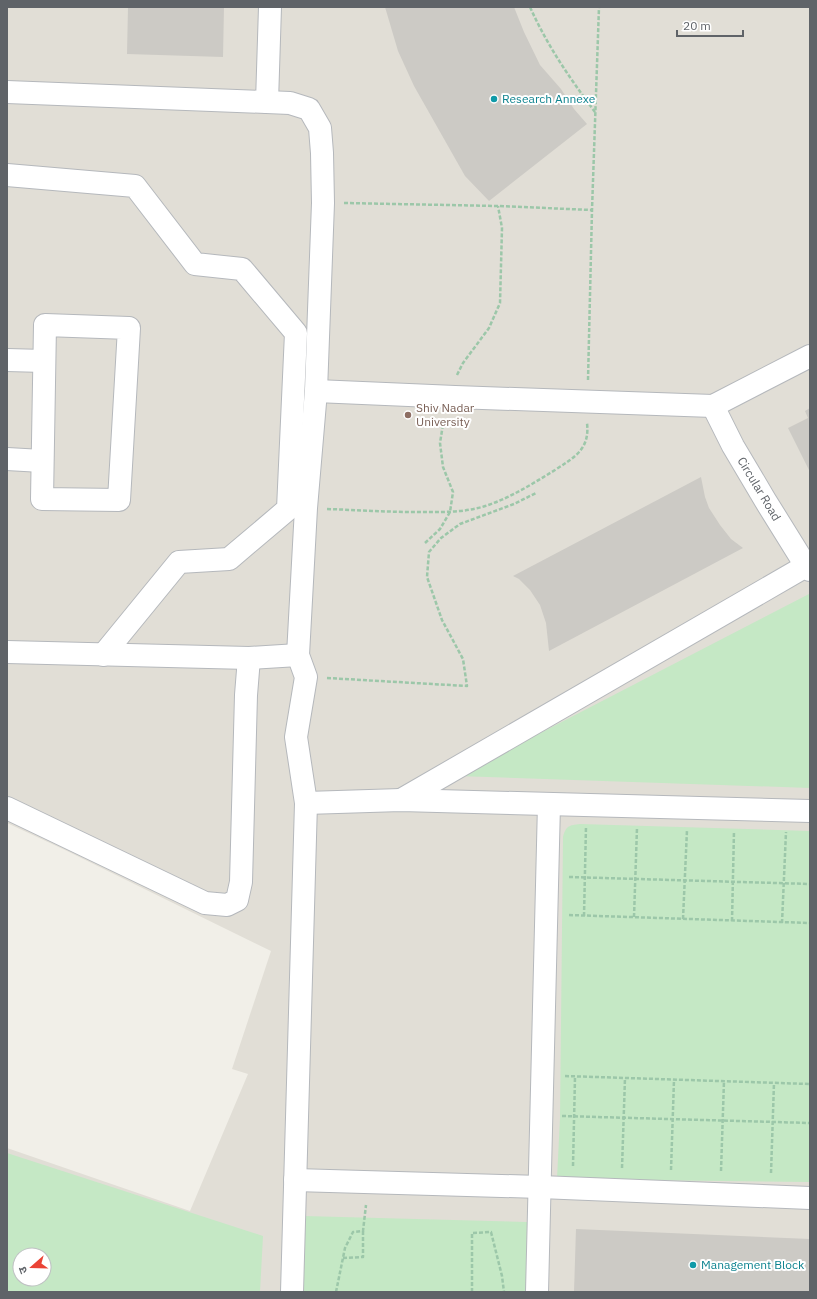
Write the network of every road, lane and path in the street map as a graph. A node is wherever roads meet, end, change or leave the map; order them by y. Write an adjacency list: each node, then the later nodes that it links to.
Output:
1 (270, 7): 5 (lane)
2 (530, 7): 6 (path)
3 (599, 7): 6 (path)
4 (7, 92): 5 (lane)
5 (267, 102): 8 (lane)
6 (595, 112): 10 (path)
7 (7, 175): 26 (lane)
8 (323, 203): 9 (path); 14 (lane)
9 (498, 206): 10 (path); 15 (path)
10 (592, 210): 16 (path)
11 (810, 356): 17 (lane)
12 (7, 360): 13 (lane)
13 (44, 361): 19 (lane); 19 (lane)
14 (316, 391): 15 (lane); 21 (lane)
15 (455, 397): 16 (lane); 22 (path)
16 (587, 400): 17 (lane); 22 (path)
17 (713, 406): 24 (lane, Circular Road)
18 (7, 459): 19 (lane)
19 (42, 461)
20 (536, 493): 29 (path)
21 (306, 508): 22 (path); 27 (lane)
22 (450, 512): 23 (path)
23 (425, 543)
24 (808, 568): 30 (lane)
25 (7, 652): 26 (lane)
26 (103, 655): 28 (lane)
27 (298, 655): 28 (lane); 29 (lane)
28 (249, 658): 33 (lane)
29 (306, 677): 31 (lane)
30 (401, 800): 31 (lane); 32 (lane)
31 (306, 803): 73 (lane)
32 (549, 804): 34 (lane); 40 (lane)
33 (7, 808)
34 (810, 811)
35 (586, 824): 41 (path)
36 (637, 826): 42 (path)
37 (687, 827): 43 (path)
38 (734, 828): 44 (path)
39 (786, 830): 45 (path)
40 (548, 877): 41 (path); 61 (lane)
41 (585, 878): 42 (path); 48 (path)
42 (635, 879): 43 (path); 49 (path)
43 (685, 881): 44 (path); 50 (path)
44 (733, 882): 45 (path); 51 (path)
45 (784, 884): 46 (path); 52 (path)
46 (810, 884)
47 (567, 915): 48 (path)
48 (584, 916): 49 (path)
49 (634, 918): 50 (path)
50 (683, 919): 51 (path)
51 (732, 921): 52 (path)
52 (782, 922): 53 (path)
53 (810, 924)
54 (563, 1076): 55 (path)
55 (575, 1076): 56 (path); 62 (path)
56 (625, 1078): 57 (path); 63 (path)
57 (674, 1080): 58 (path); 64 (path)
58 (724, 1081): 59 (path); 65 (path)
59 (774, 1083): 60 (path); 66 (path)
60 (810, 1084)
61 (542, 1115): 62 (path); 74 (lane)
62 (574, 1116): 63 (path); 68 (path)
63 (624, 1118): 64 (path); 69 (path)
64 (673, 1119): 65 (path); 70 (path)
65 (722, 1121): 66 (path); 71 (path)
66 (773, 1122): 67 (path); 72 (path)
67 (810, 1123)
68 (573, 1166)
69 (622, 1168)
70 (672, 1170)
71 (721, 1171)
72 (771, 1173)
73 (295, 1180): 74 (lane); 79 (lane)
74 (540, 1187): 75 (lane); 83 (lane)
75 (810, 1198)
76 (366, 1205): 77 (path)
77 (364, 1231): 78 (path); 78 (path)
78 (342, 1258): 80 (path)
79 (292, 1292)
80 (336, 1292)
81 (472, 1292): 82 (path)
82 (504, 1292)
83 (537, 1292)

